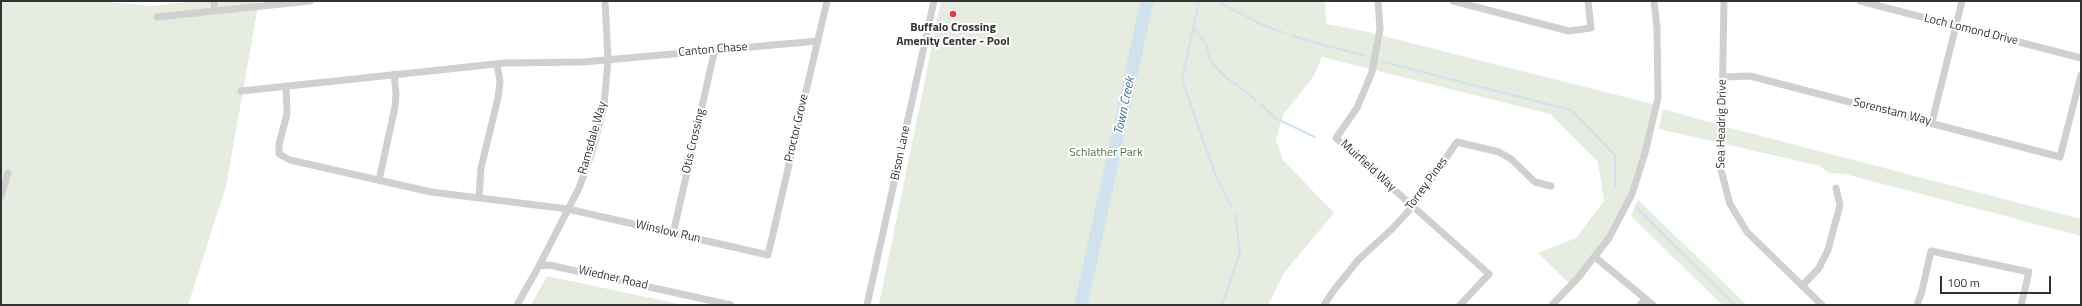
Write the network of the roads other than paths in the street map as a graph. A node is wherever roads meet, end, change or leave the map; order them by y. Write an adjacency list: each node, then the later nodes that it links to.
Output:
1 (214, 1): 13 (street)
2 (308, 1): 13 (street)
3 (605, 1): 19 (street, Ramsdale Way)
4 (827, 1): 16 (street, Proctor Grove)
5 (934, 1): 44 (street, Bison Lane)
6 (1378, 1): 34 (street, Muirfield Way)
7 (1453, 1): 8 (street)
8 (1588, 1)
9 (1654, 1): 38 (street)
10 (1724, 1): 23 (street, Sea Headrig Drive)
11 (1860, 1): 15 (street, Loch Lomond Drive)
12 (1962, 1): 15 (street)
13 (215, 11): 14 (street)
14 (157, 17)
15 (1956, 26): 18 (street, Loch Lomond Drive); 27 (street)
16 (818, 41): 17 (street, Canton Chase); 37 (street, Proctor Grove)
17 (715, 49): 19 (street, Canton Chase); 36 (street, Otis Crossing)
18 (2081, 58)
19 (608, 60): 20 (street, Canton Chase); 35 (street, Ramsdale Way)
20 (497, 64): 21 (street, Canton Chase); 33 (street)
21 (394, 74): 24 (street, Canton Chase); 29 (street)
22 (2081, 75): 26 (street)
23 (1723, 76): 27 (street, Sorenstam Way); 40 (street, Sea Headrig Drive)
24 (286, 86): 25 (street, Canton Chase); 29 (street, Winslow Run)
25 (241, 91)
26 (2078, 104): 27 (street, Sorenstam Way)
27 (1932, 122)
28 (8, 173): 32 (street)
29 (379, 180): 33 (street, Winslow Run)
30 (1552, 186): 34 (street, Torrey Pines)
31 (1836, 188): 40 (street)
32 (1, 196)
33 (479, 198): 35 (street, Winslow Run)
34 (1413, 206): 45 (street, Torrey Pines); 46 (street, Muirfield Way)
35 (568, 209): 36 (street, Winslow Run); 39 (street, Ramsdale Way)
36 (674, 234): 37 (street, Winslow Run)
37 (768, 255)
38 (1594, 257): 41 (street); 47 (street)
39 (539, 266): 42 (street); 43 (street, Wiedner Road)
40 (1802, 286): 50 (street, Sea Headrig Drive)
41 (1646, 299): 48 (street); 49 (street)
42 (517, 305)
43 (731, 305)
44 (867, 305)
45 (1324, 305)
46 (1460, 305)
47 (1552, 305)
48 (1640, 305)
49 (1653, 305)
50 (1822, 305)
51 (1916, 305): 52 (street)
52 (2021, 305)

